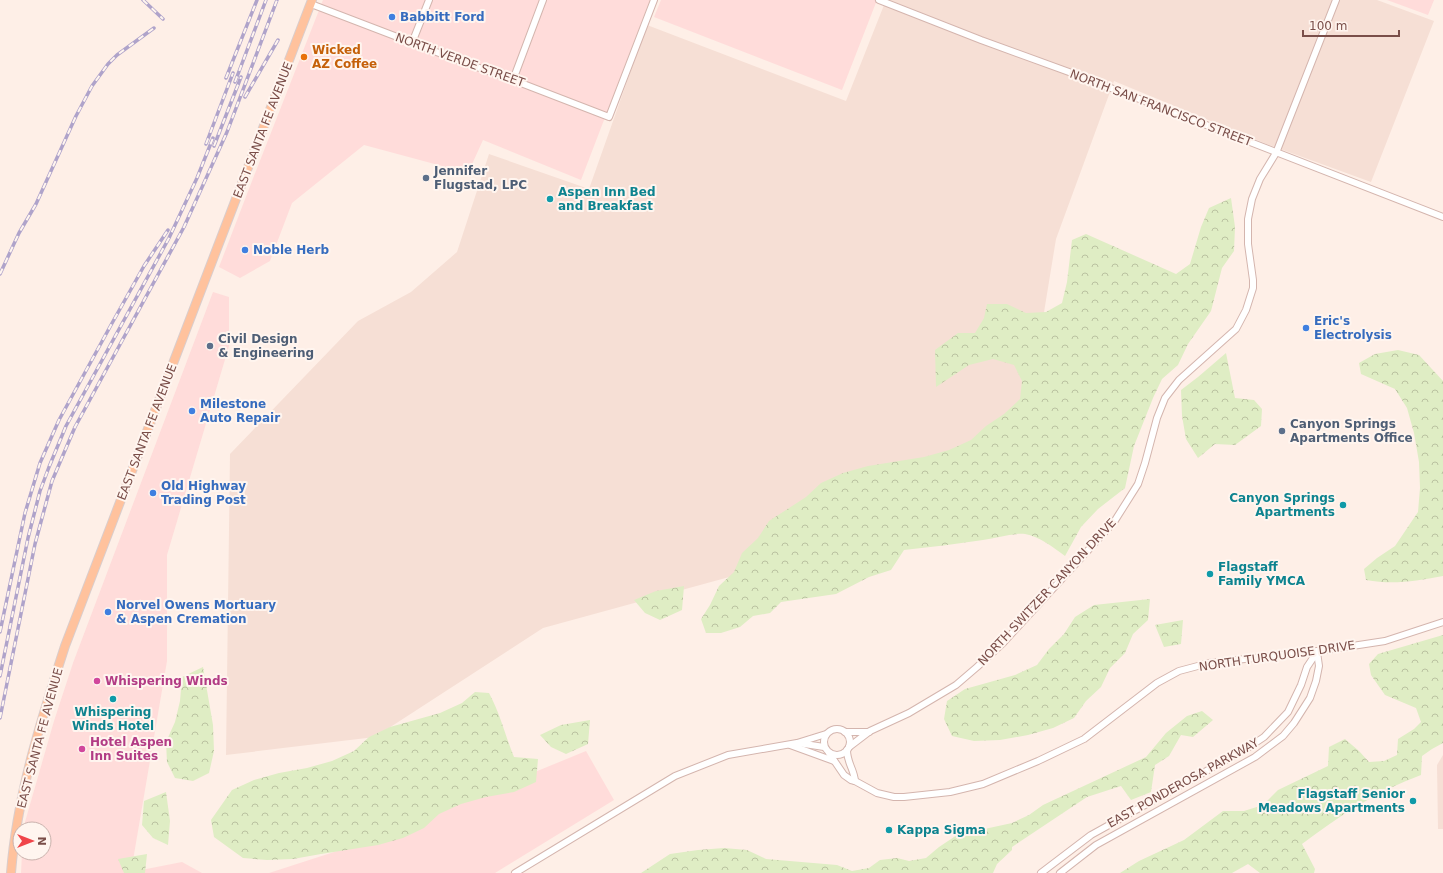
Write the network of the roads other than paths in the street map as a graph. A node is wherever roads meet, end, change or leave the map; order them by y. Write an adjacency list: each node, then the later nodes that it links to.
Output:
1 (429, 0): 7 (street)
2 (543, 0): 8 (street)
3 (654, 0): 8 (street, NORTH VERDE STREET)
4 (879, 0): 9 (street, NORTH SAN FRANCISCO STREET)
5 (1336, 0): 9 (street, NORTH SWITZER CANYON DRIVE)
6 (311, 2): 7 (street, NORTH VERDE STREET); 23 (main road, EAST SANTA FE AVENUE)
7 (412, 43): 8 (street, NORTH VERDE STREET)
8 (513, 80)
9 (1276, 153): 10 (street, NORTH SAN FRANCISCO STREET); 13 (street, NORTH SWITZER CANYON DRIVE)
10 (1443, 217)
11 (1443, 622): 12 (street, NORTH TURQUOISE DRIVE)
12 (1317, 652): 22 (street, NORTH TURQUOISE DRIVE); 25 (street, EAST PONDEROSA PARKWAY); 26 (street, EAST PONDEROSA PARKWAY)
13 (870, 731): 14 (street, NORTH SWITZER CANYON DRIVE); 19 (street, NORTH SWITZER CANYON DRIVE)
14 (845, 732): 15 (street); 19 (street)
15 (826, 734): 16 (street); 18 (street)
16 (797, 743): 17 (street); 18 (street)
17 (789, 744): 21 (street); 24 (street)
18 (824, 747): 20 (street)
19 (848, 749): 20 (street); 22 (street)
20 (829, 753): 21 (street, NORTH TURQUOISE DRIVE)
21 (835, 762): 22 (street, NORTH TURQUOISE DRIVE)
22 (855, 781)
23 (11, 873)
24 (515, 873)
25 (1041, 873)
26 (1060, 873)

